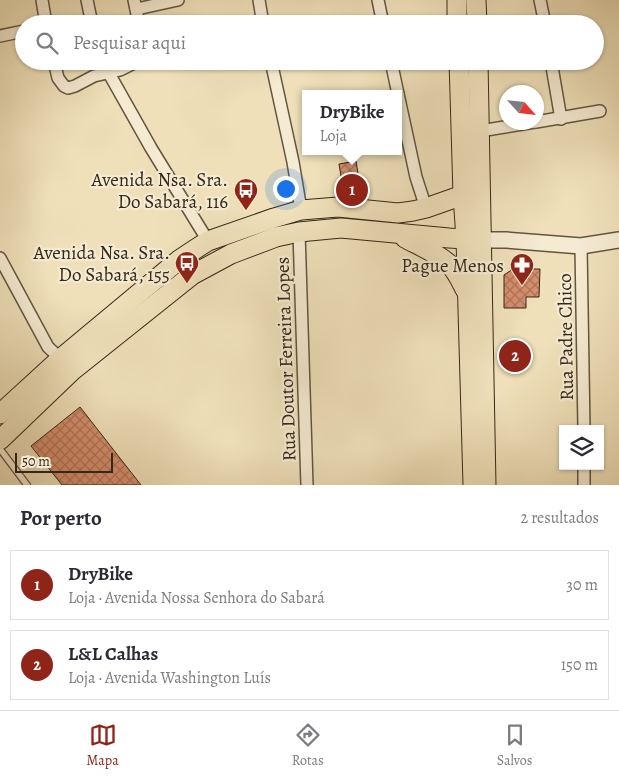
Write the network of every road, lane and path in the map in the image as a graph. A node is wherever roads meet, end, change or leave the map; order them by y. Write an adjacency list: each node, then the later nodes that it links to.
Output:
1 (42, 0): 10 (street)
2 (87, 0): 11 (street)
3 (178, 0): 9 (street)
4 (259, 0): 12 (street)
5 (378, 0): 13 (street)
6 (457, 0): 14 (main road)
7 (476, 0): 15 (main road)
8 (540, 0): 16 (street)
9 (135, 4)
10 (44, 15)
11 (90, 15)
12 (262, 15)
13 (381, 15)
14 (457, 15)
15 (477, 15)
16 (542, 15)
17 (15, 33): 18 (street)
18 (0, 36)
19 (56, 70): 27 (street)
20 (107, 70): 27 (street)
21 (120, 70): 27 (street)
22 (273, 70): 37 (street)
23 (393, 70): 28 (street)
24 (459, 70): 35 (main road)
25 (478, 70): 34 (main road)
26 (553, 70): 31 (street)
27 (109, 73): 42 (street)
28 (397, 90)
29 (600, 111): 31 (street)
30 (402, 112): 36 (street)
31 (561, 118): 32 (street)
32 (544, 121)
33 (499, 128): 34 (street)
34 (480, 131): 40 (main road)
35 (463, 195): 36 (main road); 40 (main road)
36 (426, 208): 37 (main road)
37 (301, 210): 42 (main road)
38 (299, 232): 39 (main road); 46 (main road); 53 (street, Rua Doutor Ferreira Lopes)
39 (395, 233): 40 (main road); 45 (main road)
40 (474, 240): 43 (street); 45 (main road); 55 (main road)
41 (619, 240): 43 (street)
42 (208, 241): 46 (main road)
43 (581, 246): 48 (street, Rua Padre Chico)
44 (0, 258): 46 (street)
45 (467, 294): 54 (main road)
46 (67, 365): 47 (main road); 49 (main road)
47 (0, 414)
48 (584, 425)
49 (0, 440)
50 (0, 449): 52 (lane)
51 (584, 470): 56 (street)
52 (27, 485)
53 (307, 485)
54 (472, 485)
55 (486, 485)
56 (584, 485)

